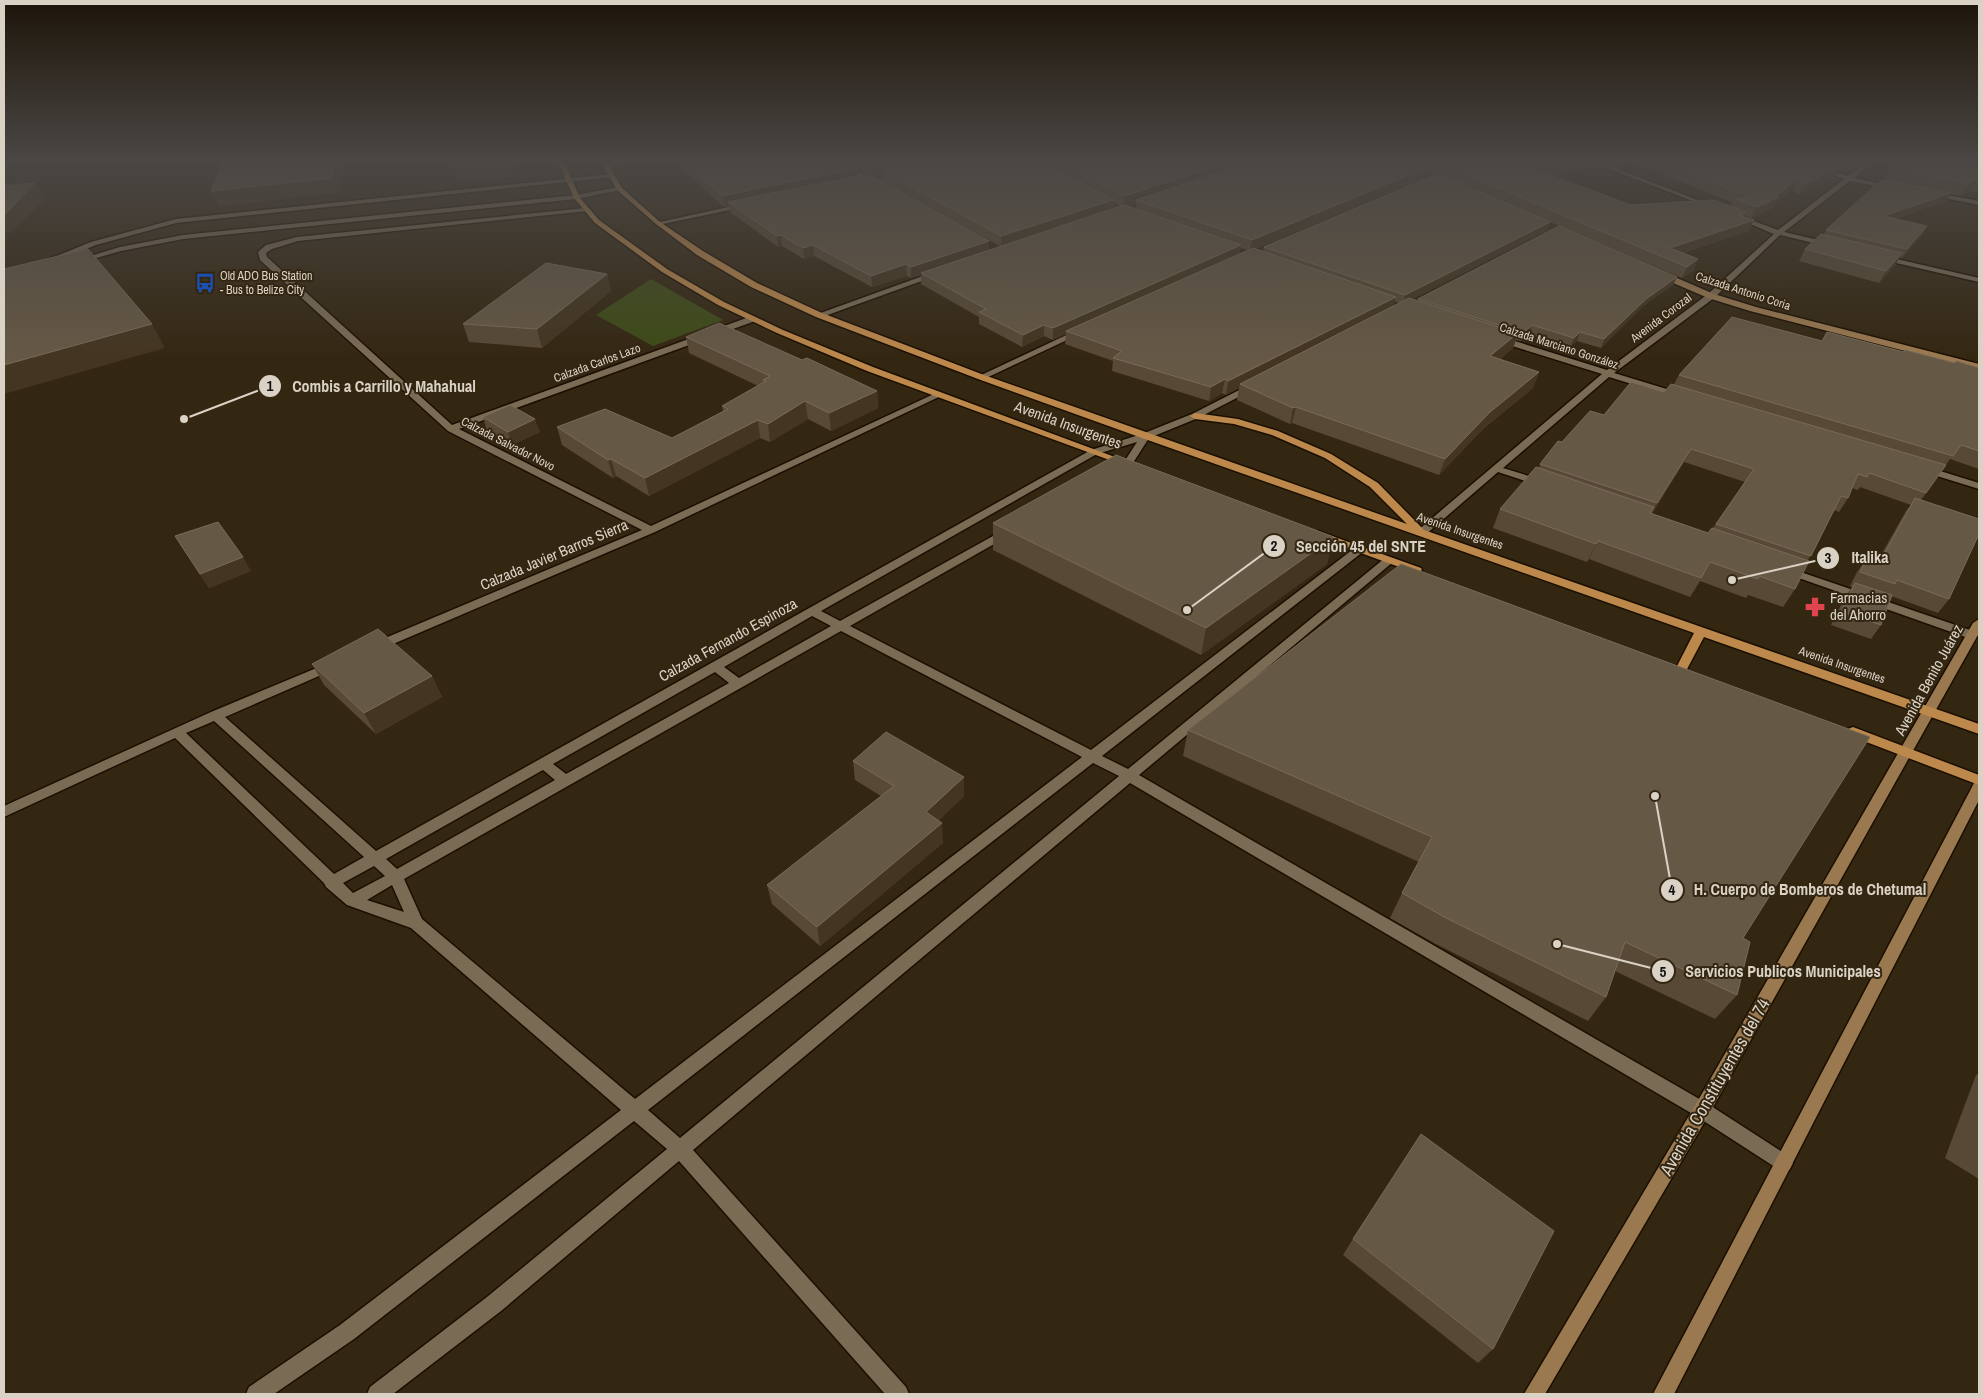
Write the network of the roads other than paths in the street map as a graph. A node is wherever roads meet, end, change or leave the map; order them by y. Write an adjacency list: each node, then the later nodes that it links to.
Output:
1 (152, 227): 2 (street)
2 (279, 227)
3 (414, 227): 26 (street, Calzada Salvador Novo)
4 (605, 227): 16 (main road, Avenida Insurgentes)
5 (664, 227): 15 (main road, Avenida Insurgentes)
6 (1764, 227): 8 (street)
7 (1786, 227): 8 (street, Avenida Corozal)
8 (1779, 233): 9 (street); 14 (street, Avenida Corozal)
9 (1836, 246)
10 (1874, 255): 13 (street)
11 (946, 270): 15 (street)
12 (1652, 271): 14 (main road, Calzada Antonio Coria)
13 (1979, 280)
14 (1711, 296): 19 (main road, Calzada Antonio Coria); 20 (street, Avenida Corozal)
15 (819, 315): 21 (main road, Avenida Insurgentes)
16 (752, 319): 23 (main road, Avenida Insurgentes); 26 (street, Calzada Carlos Lazo)
17 (1088, 328): 21 (street)
18 (1486, 335): 20 (street, Calzada Marciano González)
19 (1979, 367)
20 (1607, 374): 24 (street, Calzada Marciano González); 31 (street, Avenida Corozal)
21 (981, 377): 27 (main road, Avenida Insurgentes)
22 (1264, 380): 25 (street, Calzada Fernando Espinoza)
23 (939, 395): 28 (main road, Avenida Insurgentes); 37 (street, Calzada Javier Barros Sierra)
24 (1693, 400)
25 (1195, 416): 27 (street, Calzada Fernando Espinoza); 38 (main road)
26 (451, 430): 37 (street, Calzada Salvador Novo)
27 (1145, 436): 28 (street, Calzada Fernando Espinoza); 29 (street); 38 (main road, Avenida Insurgentes)
28 (1094, 452): 29 (main road, Avenida Insurgentes); 43 (street, Calzada Fernando Espinoza)
29 (1132, 466): 32 (street)
30 (1912, 466): 33 (street)
31 (1496, 468): 34 (street); 38 (street, Avenida Corozal)
32 (1107, 477)
33 (1979, 486)
34 (1551, 487)
35 (1015, 528): 45 (street)
36 (1305, 529): 39 (main road)
37 (651, 530): 48 (street, Calzada Javier Barros Sierra)
38 (1421, 533): 46 (main road, Avenida Insurgentes)
39 (1360, 550): 40 (main road); 59 (street)
40 (1389, 560): 42 (main road); 61 (street)
41 (1773, 565): 47 (street)
42 (1426, 574)
43 (813, 612): 45 (street); 50 (street, Calzada Fernando Espinoza)
44 (1979, 623): 47 (main road, Avenida Benito Juárez)
45 (840, 625): 52 (street); 59 (street)
46 (1701, 632): 51 (main road); 53 (main road, Avenida Insurgentes)
47 (1972, 635): 53 (main road, Avenida Benito Juárez)
48 (360, 654)
49 (342, 661): 54 (street)
50 (716, 666): 52 (street); 60 (street, Calzada Fernando Espinoza)
51 (1682, 668)
52 (737, 683): 62 (street)
53 (1930, 711): 56 (main road, Avenida Insurgentes); 58 (main road, Avenida Benito Juárez)
54 (215, 715): 57 (street); 66 (street)
55 (1844, 729): 58 (main road)
56 (1979, 729)
57 (177, 732): 65 (street); 68 (street)
58 (1907, 752): 63 (main road); 72 (main road, Avenida Constituyentes del 74)
59 (1094, 756): 61 (street); 71 (street)
60 (542, 762): 62 (street); 66 (street, Calzada Fernando Espinoza)
61 (1130, 776): 72 (street); 73 (street)
62 (564, 780): 67 (street)
63 (1979, 780)
64 (1979, 787): 74 (main road)
65 (4, 812)
66 (375, 856): 67 (street); 68 (street, Calzada Fernando Espinoza)
67 (396, 877): 69 (street); 70 (street)
68 (331, 883): 69 (street)
69 (352, 901): 70 (street)
70 (416, 923): 71 (street)
71 (637, 1110): 73 (street); 75 (street)
72 (1702, 1110): 74 (street); 78 (main road, Avenida Constituyentes del 74)
73 (681, 1150): 76 (street); 77 (street)
74 (1784, 1162): 79 (main road)
75 (256, 1394)
76 (377, 1394)
77 (899, 1394)
78 (1534, 1394)
79 (1663, 1394)

